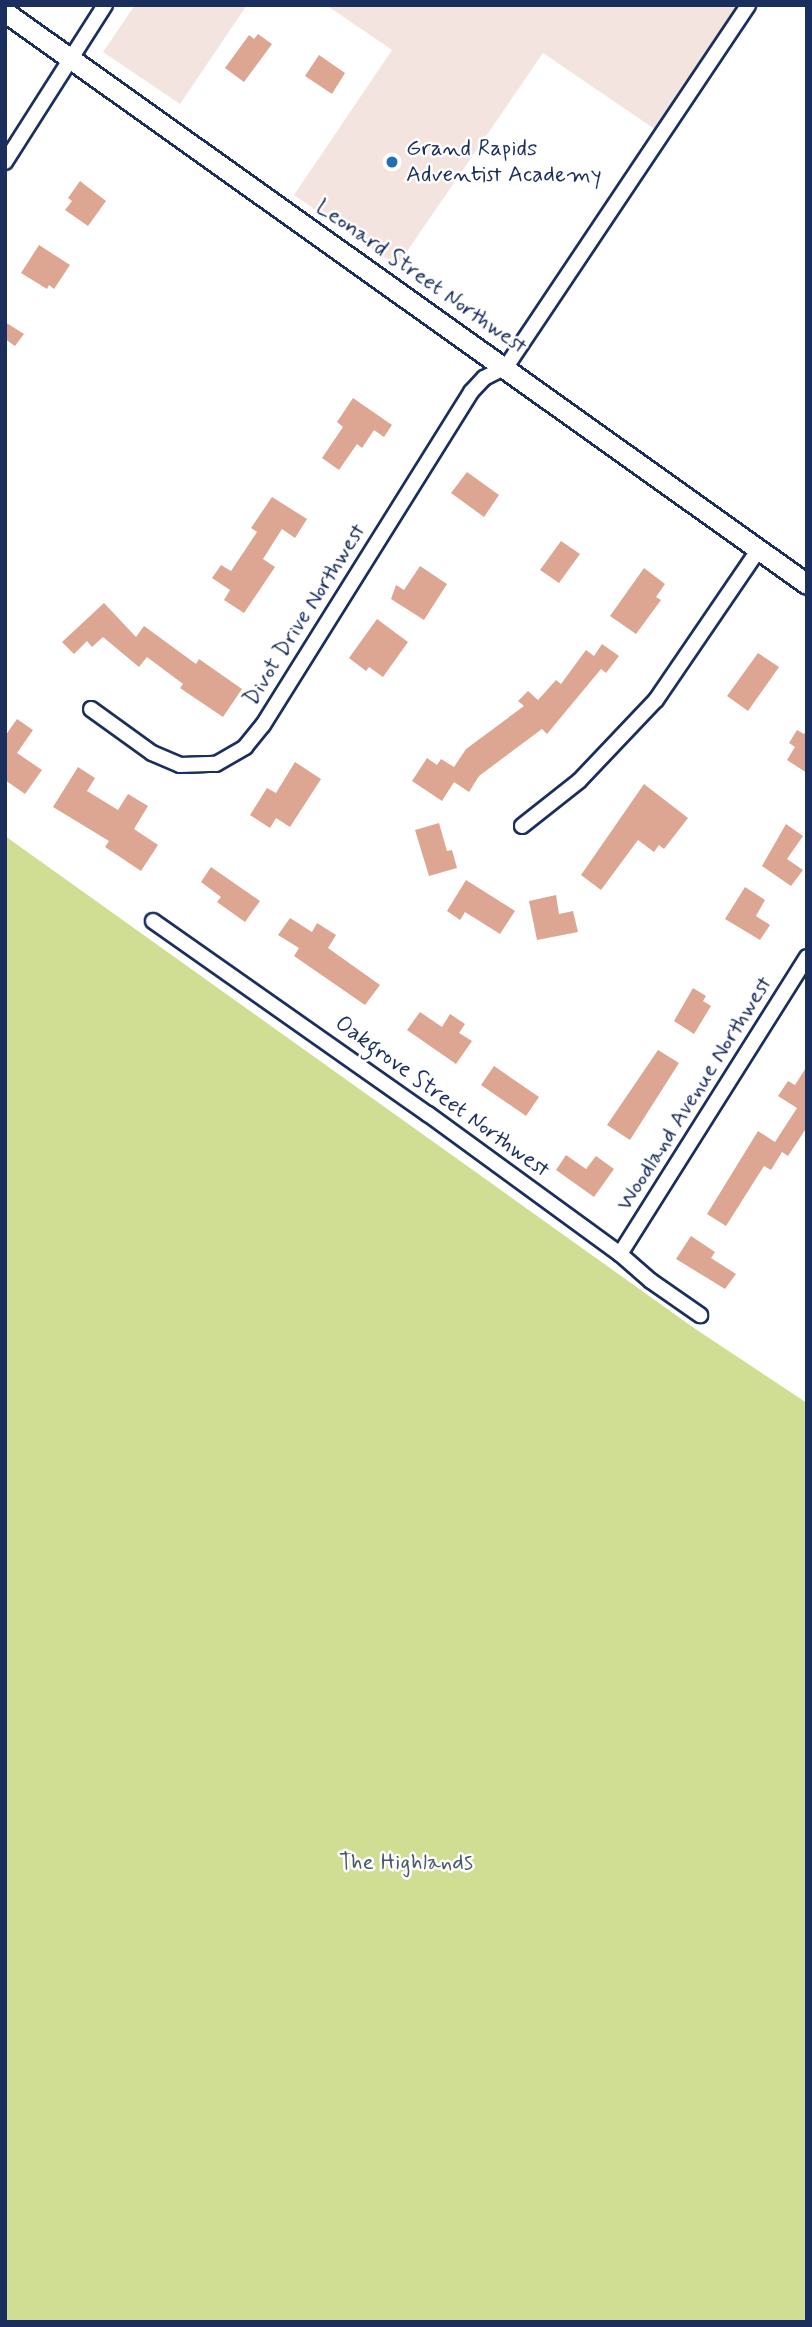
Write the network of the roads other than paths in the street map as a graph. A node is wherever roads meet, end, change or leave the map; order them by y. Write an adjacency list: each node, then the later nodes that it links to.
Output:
1 (105, 5): 4 (street)
2 (748, 5): 6 (street)
3 (5, 12): 4 (main road, Leonard Street Northwest)
4 (70, 58): 5 (street); 6 (main road, Leonard Street Northwest)
5 (5, 162)
6 (506, 367): 7 (main road, Leonard Street Northwest); 9 (street, Divot Drive Northwest)
7 (759, 549): 8 (main road, Leonard Street Northwest); 10 (street)
8 (807, 584)
9 (91, 709)
10 (522, 826)
11 (153, 921): 13 (street, Oakgrove Street Northwest)
12 (807, 957): 13 (street, Woodland Avenue Northwest)
13 (621, 1254): 14 (street, Oakgrove Street Northwest)
14 (700, 1315)

